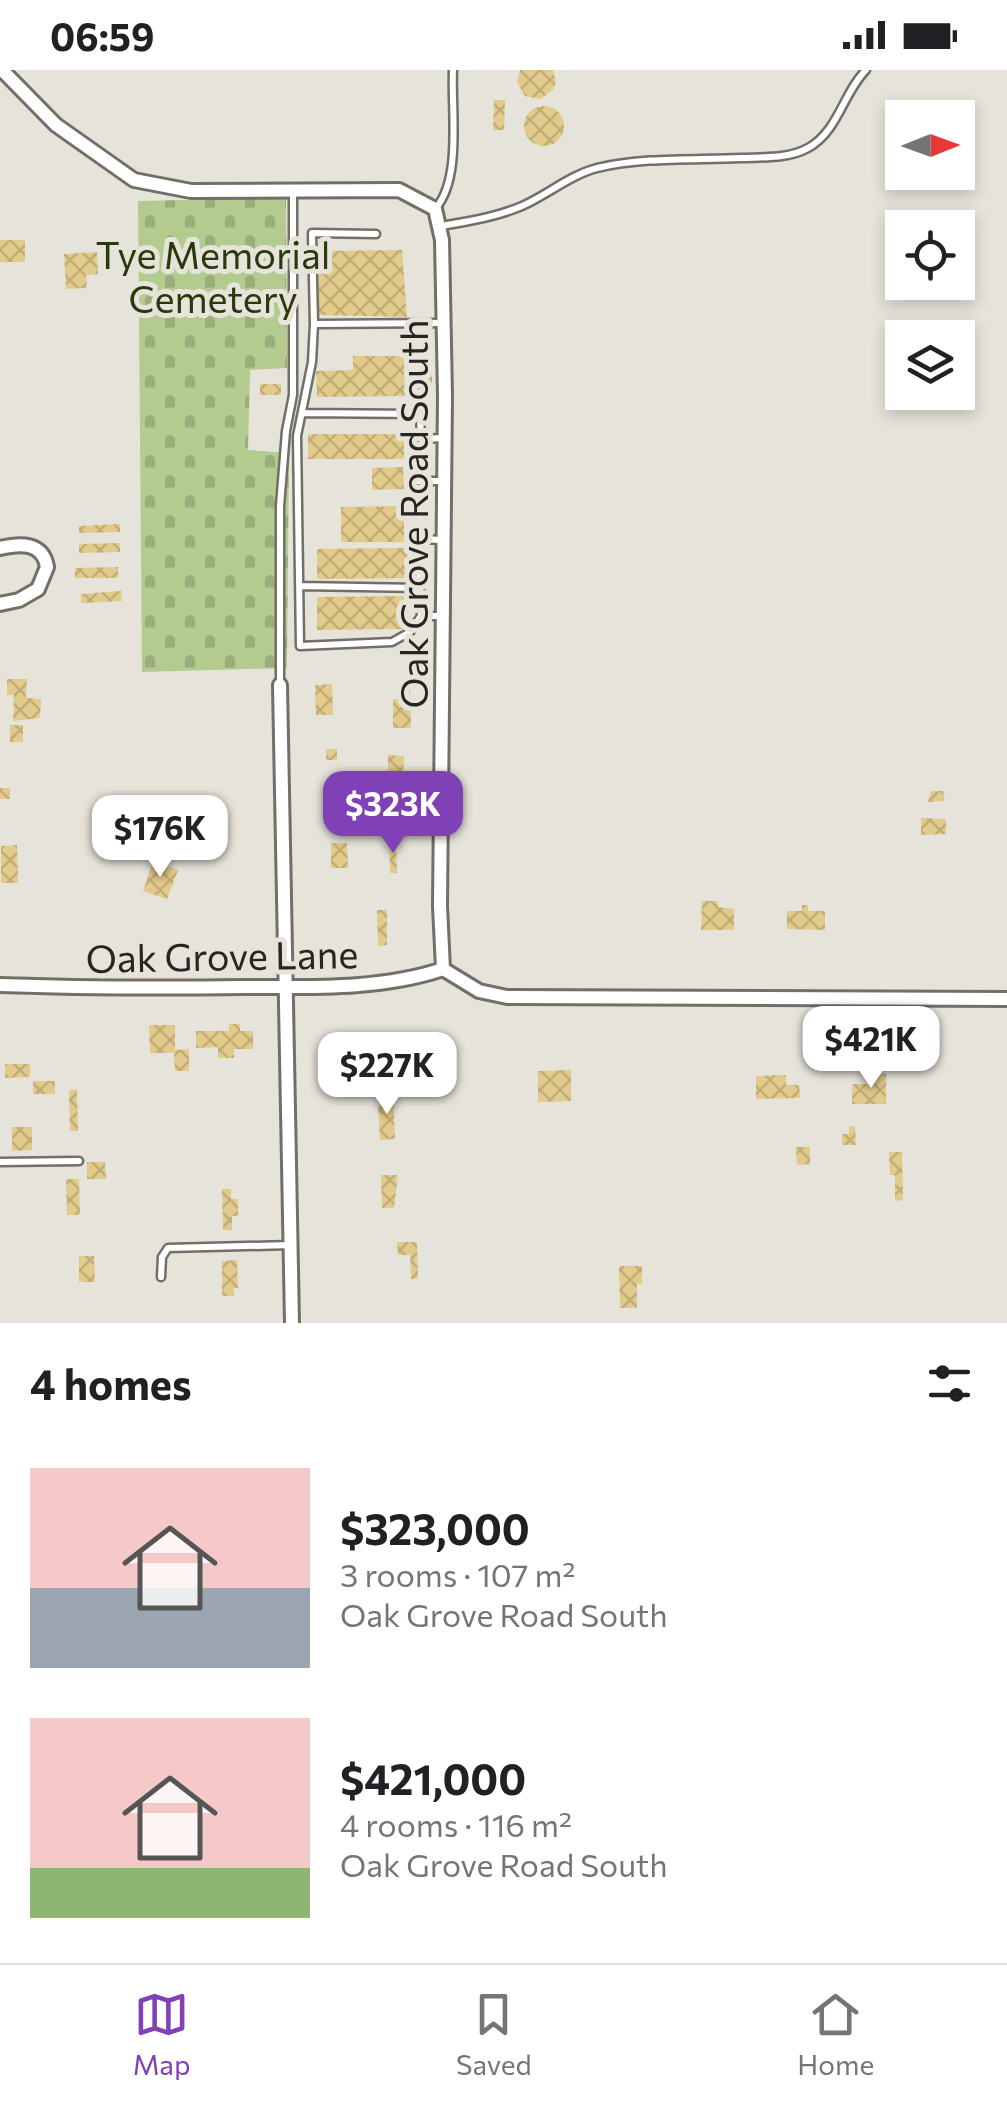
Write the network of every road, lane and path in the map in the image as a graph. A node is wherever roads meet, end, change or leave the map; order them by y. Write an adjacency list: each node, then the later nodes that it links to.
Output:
1 (2, 70): 4 (street)
2 (453, 70): 5 (lane)
3 (866, 70): 6 (lane)
4 (293, 190): 5 (street); 21 (lane)
5 (435, 209): 6 (street, Oak Grove Road South)
6 (440, 226): 8 (street, Oak Grove Road South)
7 (376, 234): 9 (lane)
8 (444, 323): 9 (lane); 11 (street, Oak Grove Road South)
9 (314, 324): 10 (lane)
10 (302, 413): 11 (lane); 16 (lane)
11 (444, 438): 13 (street, Oak Grove Road South)
12 (416, 481): 13 (lane)
13 (444, 482): 14 (street, Oak Grove Road South)
14 (444, 540): 17 (lane); 20 (street, Oak Grove Road South)
15 (0, 548): 18 (street)
16 (300, 586): 17 (lane); 19 (lane)
17 (420, 588): 19 (lane)
18 (0, 604)
19 (421, 616): 20 (lane)
20 (443, 616): 22 (street, Oak Grove Road South)
21 (280, 685): 24 (street)
22 (443, 968): 24 (street, Oak Grove Lane); 25 (street)
23 (0, 985): 24 (street, Oak Grove Lane)
24 (284, 987): 28 (street)
25 (1007, 999)
26 (80, 1161): 27 (lane)
27 (0, 1162)
28 (292, 1245): 29 (lane); 30 (street)
29 (161, 1277)
30 (292, 1323)

